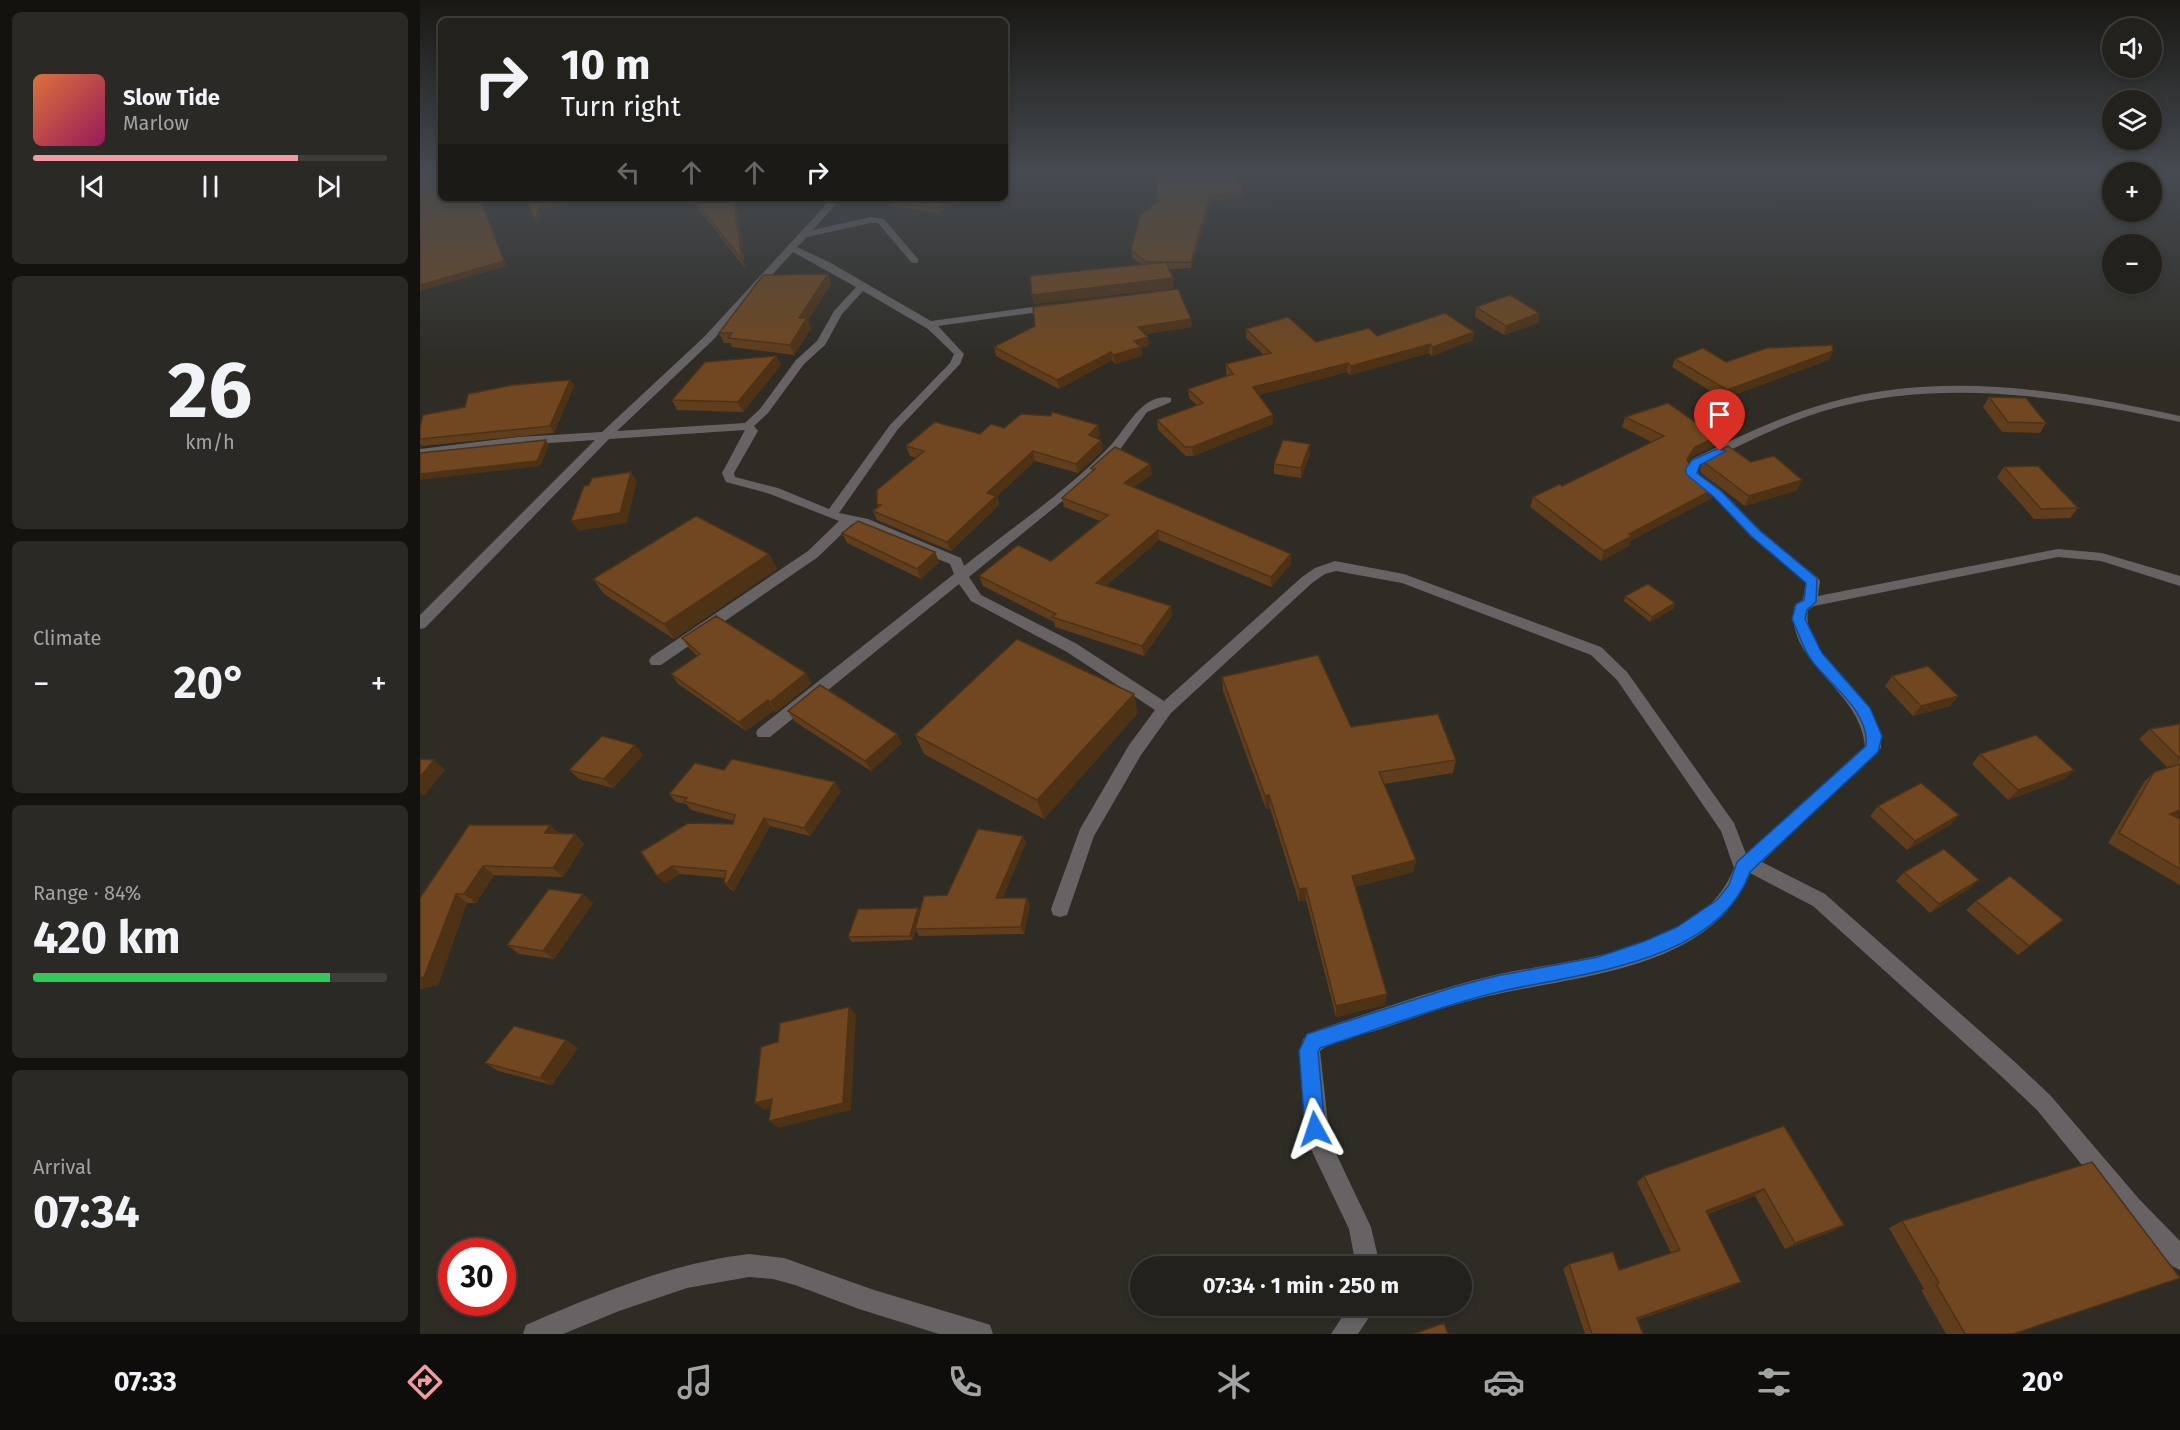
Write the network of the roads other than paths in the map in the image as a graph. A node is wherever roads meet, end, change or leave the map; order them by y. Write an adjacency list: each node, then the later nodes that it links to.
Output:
1 (806, 234): 3 (street)
2 (892, 234): 4 (street)
3 (792, 248): 5 (street); 11 (street)
4 (915, 261)
5 (861, 286): 7 (street); 10 (street)
6 (1064, 306): 7 (street)
7 (932, 324): 13 (street)
8 (1167, 400): 15 (street)
9 (2180, 419): 17 (street)
10 (747, 426): 11 (street); 13 (street)
11 (606, 435): 12 (street); 18 (street)
12 (420, 453)
13 (831, 515): 14 (street)
14 (848, 520): 15 (street); 19 (street)
15 (961, 576): 20 (street); 21 (street)
16 (2180, 581): 17 (street)
17 (1810, 602): 22 (street)
18 (420, 624)
19 (656, 660)
20 (1166, 709): 22 (street); 23 (street)
21 (764, 733)
22 (1746, 865): 24 (street); 25 (street)
23 (1060, 909)
24 (1366, 1256)
25 (2180, 1258)
26 (1358, 1316): 27 (street)
27 (1348, 1332)
28 (535, 1334): 29 (street)
29 (981, 1334)

